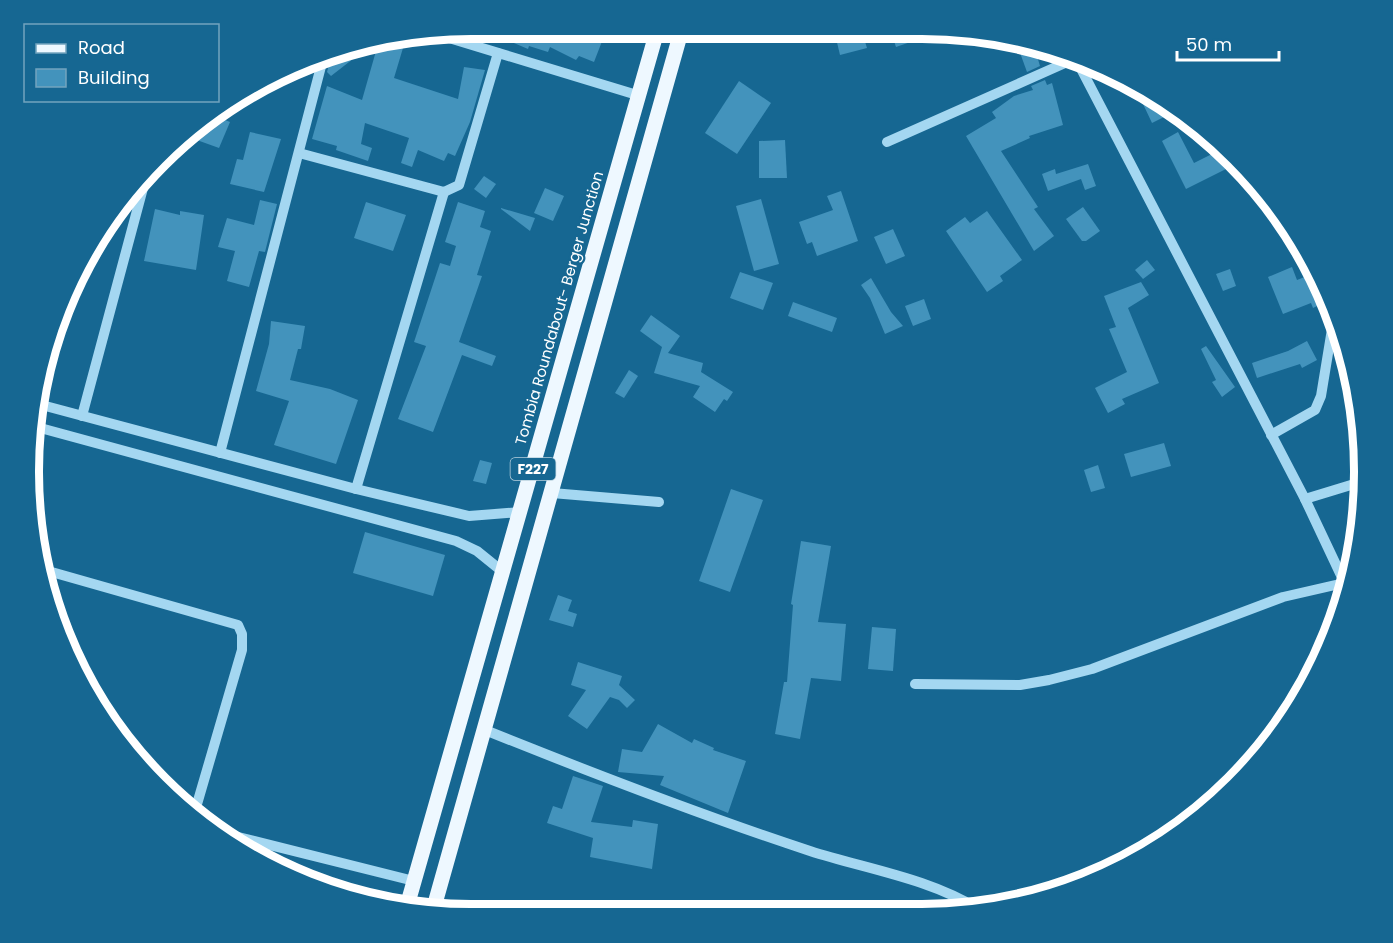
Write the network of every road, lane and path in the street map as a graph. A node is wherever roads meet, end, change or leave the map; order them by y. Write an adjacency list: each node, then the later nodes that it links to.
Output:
1 (654, 39): 8 (main road, Tombia Roundabout- Berger Junction / F227)
2 (679, 39): 21 (main road, F227)
3 (454, 40): 4 (street)
4 (498, 53): 8 (street); 12 (street)
5 (1066, 64): 9 (street)
6 (321, 66): 10 (street)
7 (1080, 69): 17 (street)
8 (637, 95): 24 (main road, Tombia Roundabout- Berger Junction / F227)
9 (887, 142)
10 (299, 153): 12 (street); 18 (street)
11 (142, 190): 15 (street)
12 (444, 192): 20 (street)
13 (1331, 333): 17 (street)
14 (44, 406): 15 (street)
15 (81, 416): 18 (street)
16 (42, 428): 26 (street)
17 (1271, 435): 22 (street)
18 (220, 453): 20 (street)
19 (1354, 484): 22 (street)
20 (356, 489): 24 (street)
21 (552, 493): 23 (street); 30 (main road, F227)
22 (1305, 499): 27 (street)
23 (659, 502)
24 (520, 512): 26 (main road, Tombia Roundabout- Berger Junction / F227)
25 (51, 572): 31 (street)
26 (503, 572): 33 (main road, Tombia Roundabout- Berger Junction / F227)
27 (1341, 575)
28 (1338, 587): 29 (street)
29 (915, 684)
30 (485, 730): 35 (main road, F227); 36 (street)
31 (197, 806)
32 (242, 838): 33 (street)
33 (414, 881): 34 (main road, Tombia Roundabout- Berger Junction / F227)
34 (409, 899)
35 (435, 902)
36 (963, 902)

